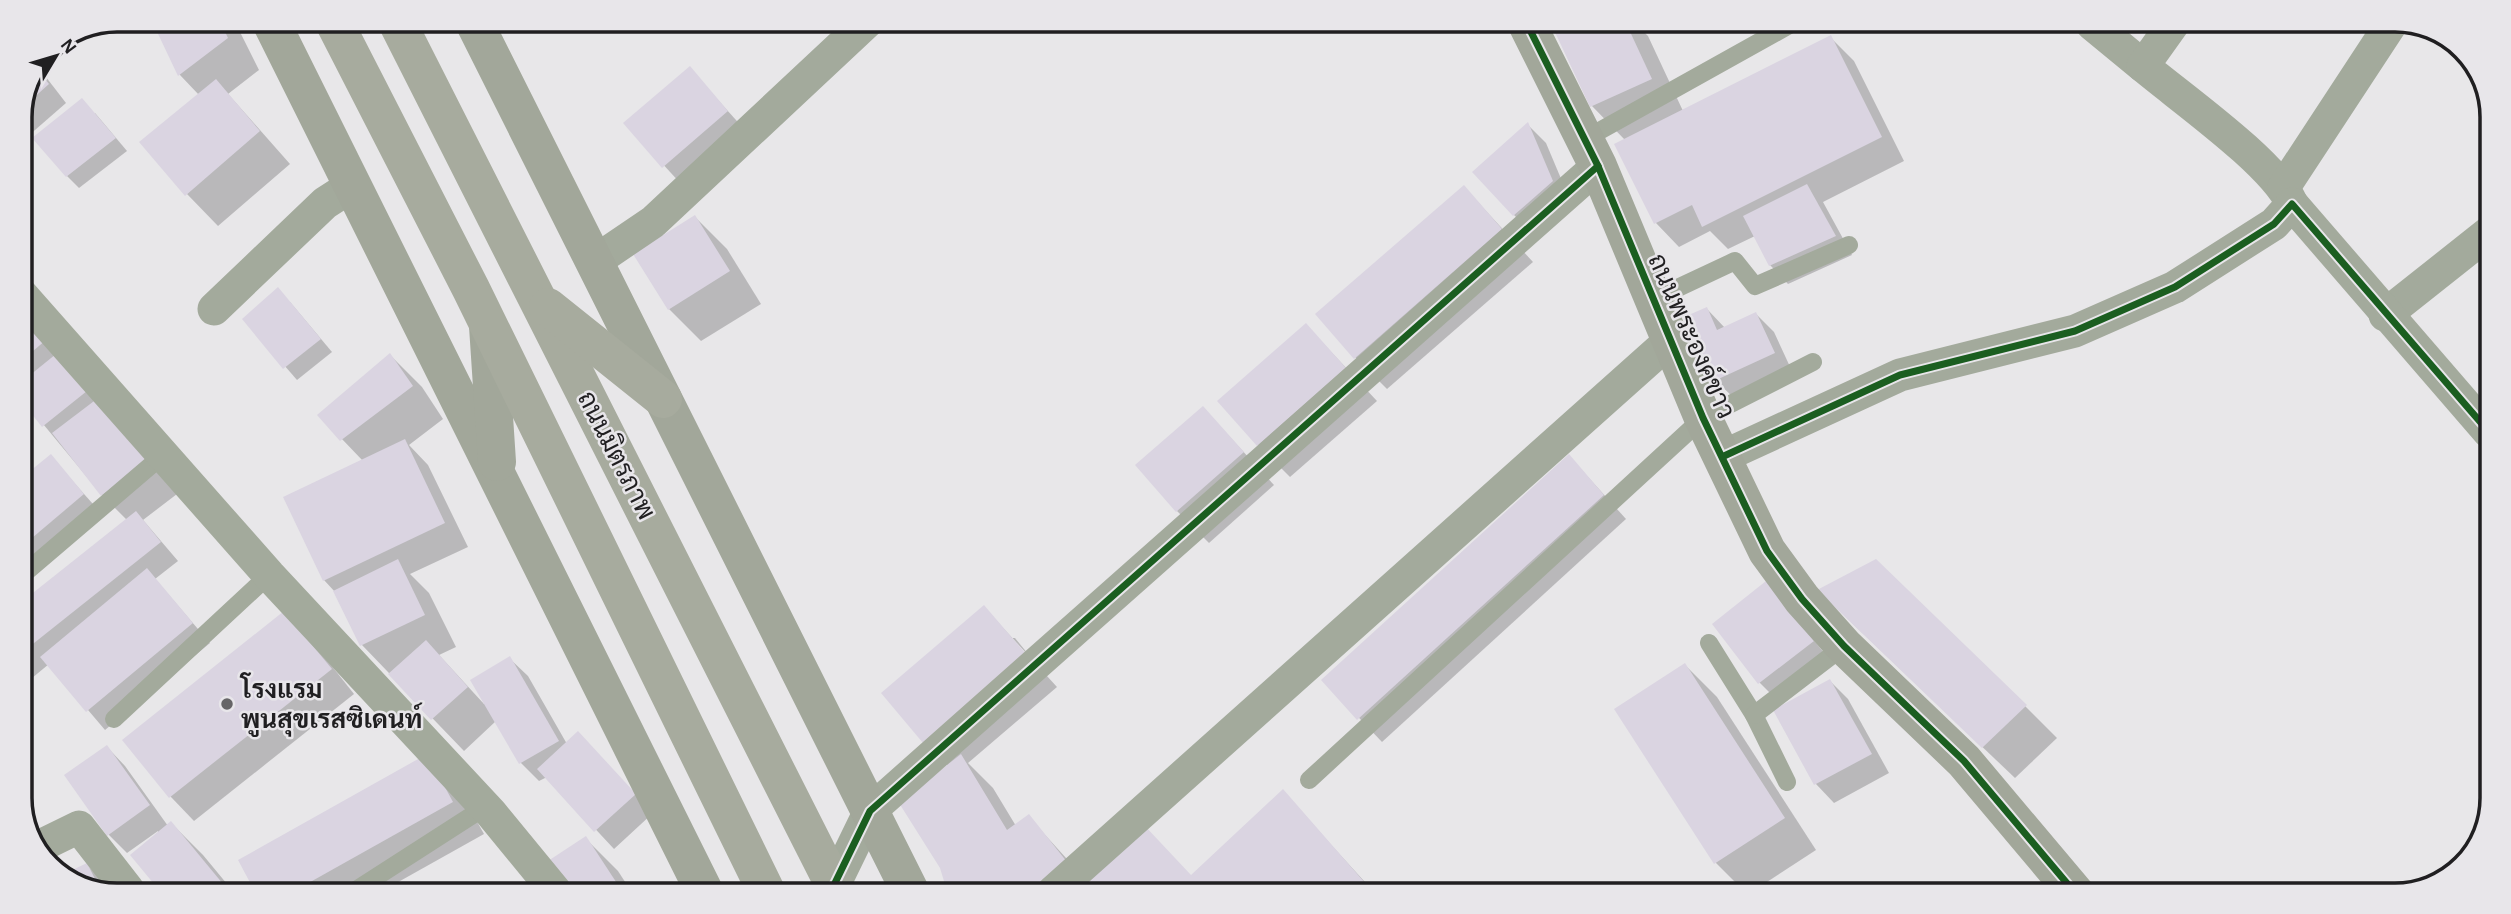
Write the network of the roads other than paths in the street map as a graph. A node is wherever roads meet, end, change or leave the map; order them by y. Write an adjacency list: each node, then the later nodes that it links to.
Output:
1 (276, 32): 13 (main road)
2 (339, 32): 19 (main road)
3 (402, 32): 18 (main road, ถนนมิตรภาพ)
4 (480, 32): 17 (main road)
5 (856, 32): 17 (street)
6 (1531, 32): 12 (main road, ถนนพระองค์ขาว)
7 (1780, 32): 12 (lane)
8 (2102, 32): 11 (street)
9 (2167, 32): 11 (street)
10 (2386, 32): 14 (street)
11 (2143, 66): 14 (street)
12 (1591, 152): 21 (main road, ถนนพระองค์ขาว); 43 (street)
13 (353, 185): 23 (street); 33 (main road)
14 (2288, 195): 24 (street); 32 (street)
15 (2479, 240): 24 (street)
16 (1849, 245): 21 (lane)
17 (594, 262): 28 (main road)
18 (520, 265): 19 (main road); 20 (main road, ถนนมิตรภาพ)
19 (471, 289): 25 (main road)
20 (538, 300): 28 (main road); 50 (main road, ถนนมิตรภาพ)
21 (1652, 300): 26 (main road, ถนนพระองค์ขาว)
22 (32, 307): 31 (street)
23 (214, 309)
24 (2385, 315): 30 (street)
25 (488, 326): 33 (main road); 49 (main road)
26 (1672, 339): 29 (main road, ถนนพระองค์ขาว); 53 (street)
27 (1813, 362): 29 (lane)
28 (663, 399): 43 (main road)
29 (1703, 418): 32 (main road, ถนนพระองค์ขาว); 40 (lane)
30 (2479, 421)
31 (163, 455): 34 (lane); 35 (street)
32 (1724, 456): 37 (main road, ถนนพระองค์ขาว)
33 (498, 478): 48 (main road)
34 (32, 567)
35 (269, 575): 39 (lane); 42 (street)
36 (1709, 643): 38 (lane)
37 (1844, 646): 38 (lane); 54 (main road, ถนนพระองค์ขาว)
38 (1754, 715): 41 (lane)
39 (114, 719)
40 (1309, 780)
41 (1787, 782)
42 (485, 807): 46 (lane); 47 (street)
43 (870, 811): 51 (street); 52 (main road)
44 (45, 843): 45 (street)
45 (123, 883)
46 (367, 883)
47 (548, 883)
48 (700, 883)
49 (762, 883)
50 (827, 883)
51 (833, 883)
52 (906, 883)
53 (1063, 883)
54 (2063, 883)

